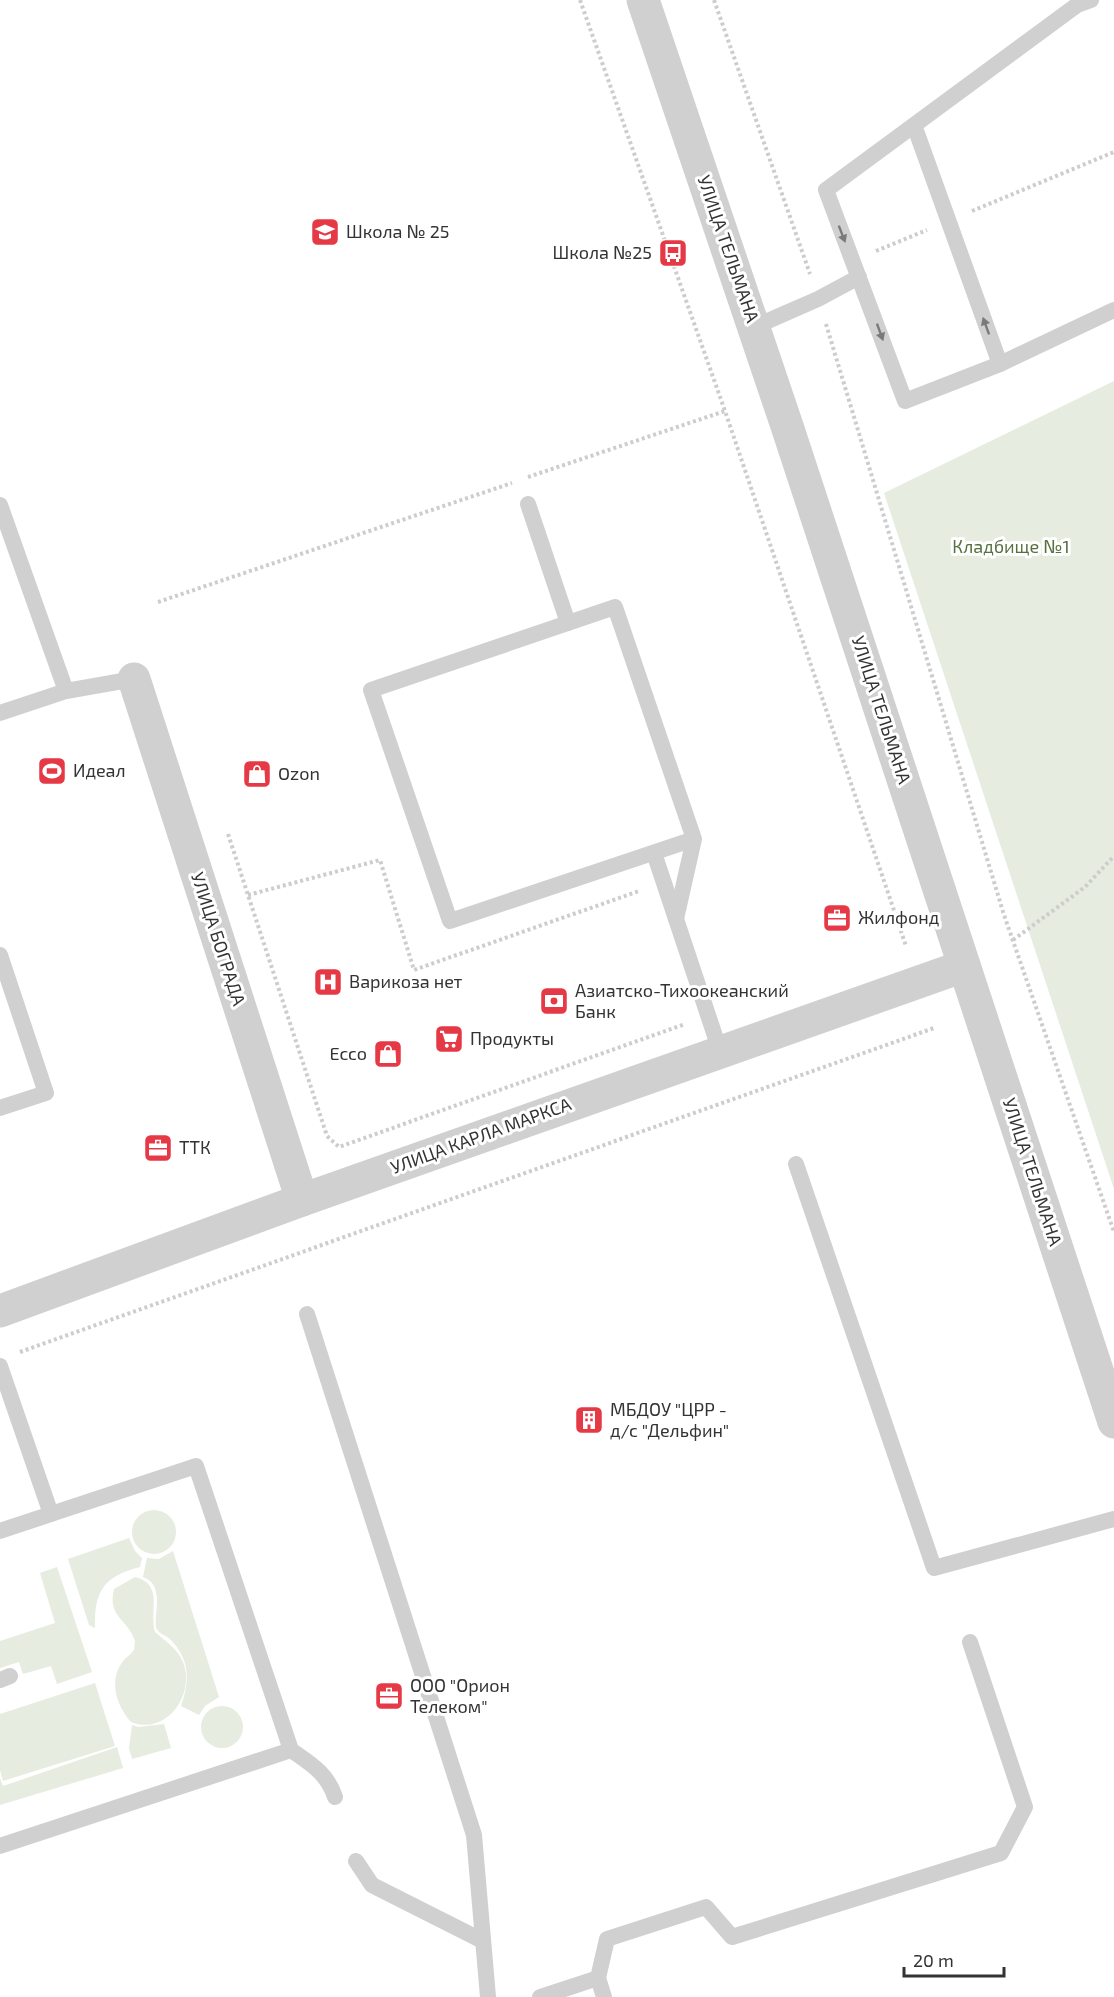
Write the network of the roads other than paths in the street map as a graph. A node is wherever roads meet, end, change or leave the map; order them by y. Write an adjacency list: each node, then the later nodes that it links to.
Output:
1 (643, 0): 6 (street, УЛИЦА ТЕЛЬМАНА)
2 (1091, 0): 3 (lane)
3 (914, 125): 4 (lane, one-way to 4); 7 (lane, one-way to 3)
4 (859, 277): 6 (lane); 7 (lane, one-way to 7)
5 (1114, 310): 7 (lane)
6 (754, 327): 18 (street, УЛИЦА ТЕЛЬМАНА)
7 (1000, 364)
8 (528, 504): 10 (lane)
9 (0, 505): 12 (lane)
10 (568, 623): 14 (lane); 15 (lane)
11 (134, 679): 12 (lane); 22 (street, УЛИЦА БОГРАДА)
12 (66, 691): 13 (lane)
13 (0, 713)
14 (694, 839): 15 (lane); 16 (lane)
15 (654, 853): 16 (lane)
16 (676, 919): 19 (lane)
17 (0, 955): 20 (lane)
18 (964, 966): 19 (street, УЛИЦА КАРЛА МАРКСА); 26 (street, УЛИЦА ТЕЛЬМАНА)
19 (720, 1051): 22 (street, УЛИЦА КАРЛА МАРКСА)
20 (0, 1108)
21 (796, 1164): 28 (lane)
22 (302, 1200): 23 (street, УЛИЦА КАРЛА МАРКСА)
23 (0, 1311)
24 (307, 1314): 35 (lane)
25 (6, 1361): 27 (lane)
26 (1114, 1422)
27 (51, 1514): 29 (lane); 31 (lane)
28 (1114, 1519)
29 (0, 1531)
30 (970, 1642): 36 (lane)
31 (291, 1750): 32 (lane); 33 (lane)
32 (335, 1797)
33 (0, 1846)
34 (356, 1861): 35 (lane)
35 (483, 1941): 37 (lane)
36 (598, 1978): 38 (lane); 39 (lane)
37 (489, 1997)
38 (540, 1997)
39 (604, 1997)

